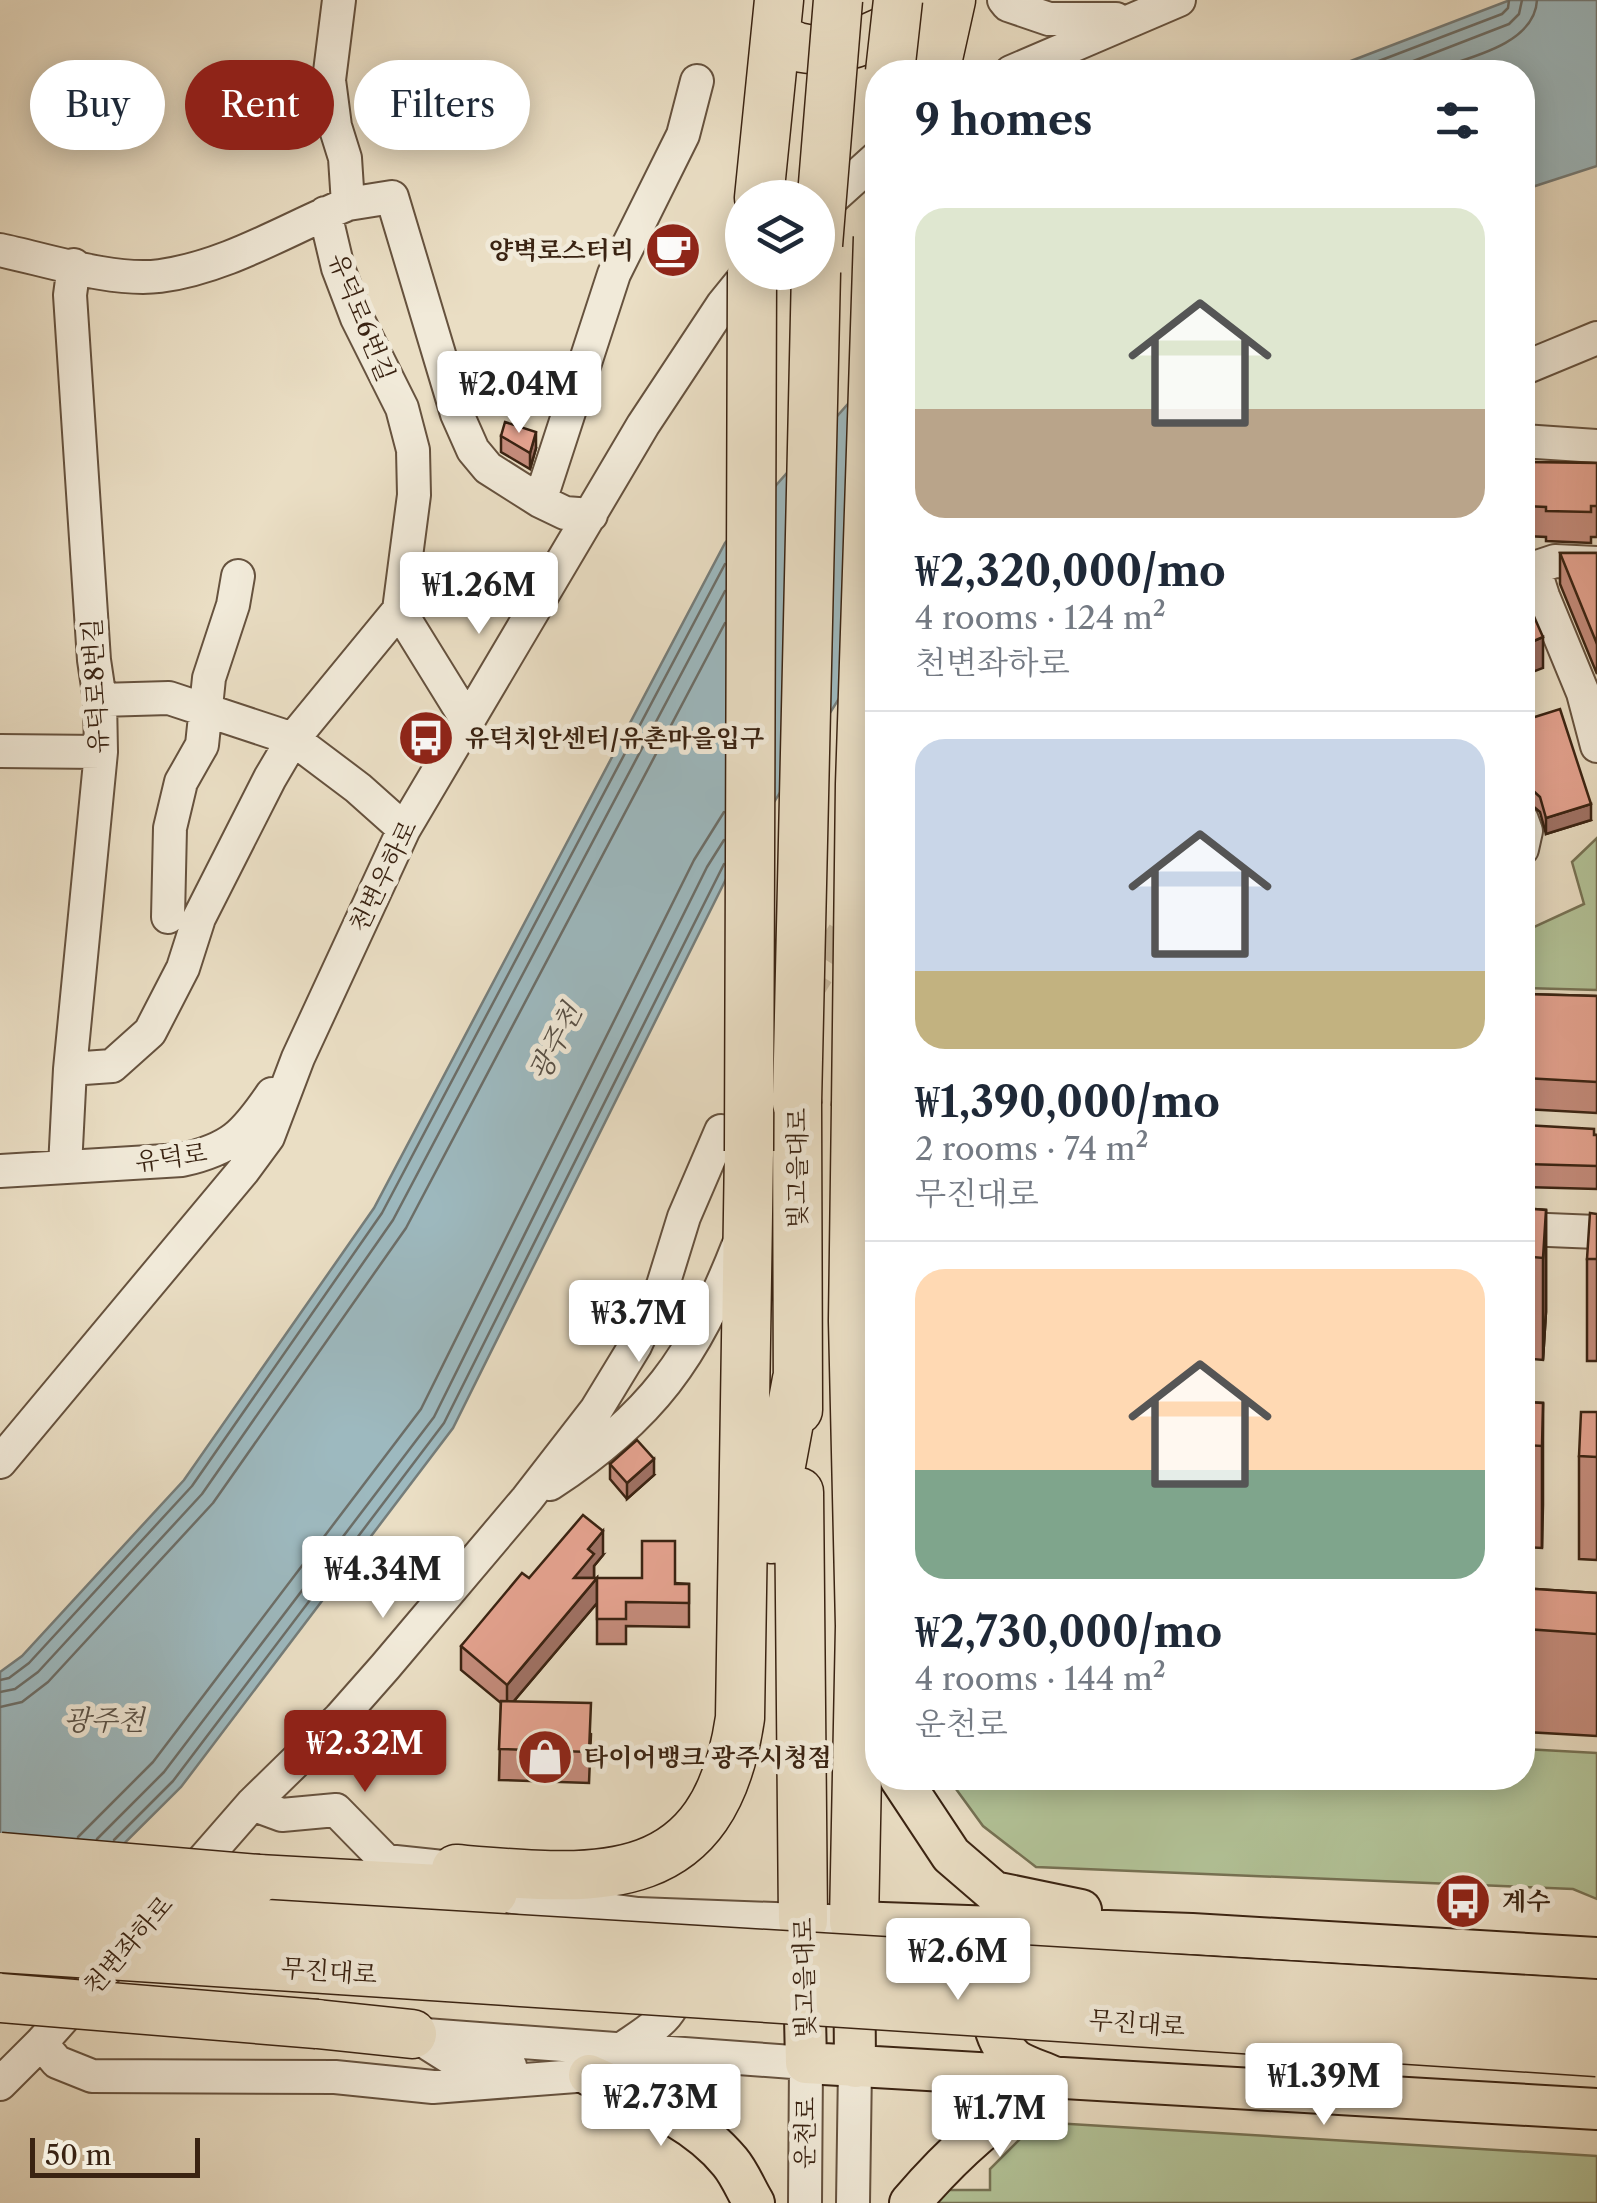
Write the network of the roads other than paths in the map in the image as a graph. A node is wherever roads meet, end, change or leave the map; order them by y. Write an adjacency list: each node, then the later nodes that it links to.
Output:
1 (340, 0): 18 (street, 유덕로6번길)
2 (838, 0): 16 (highway, bridge)
3 (898, 0): 10 (highway, bridge)
4 (928, 0): 8 (highway)
5 (952, 0): 11 (highway)
6 (1004, 0): 9 (street)
7 (1179, 0): 9 (street)
8 (778, 18): 15 (highway)
9 (1131, 18): 12 (street)
10 (891, 60)
11 (938, 60)
12 (1038, 60)
13 (697, 81): 28 (street)
14 (865, 168): 17 (street)
15 (761, 180)
16 (823, 180)
17 (835, 195)
18 (337, 209): 20 (street); 28 (street); 34 (street, 유덕로6번길)
19 (0, 250): 20 (street)
20 (74, 265): 37 (street, 유덕로8번길)
21 (735, 290): 29 (street, 천변우하로)
22 (750, 290): 48 (highway, bridge)
23 (816, 290): 54 (highway, 빛고을대로, bridge)
24 (1597, 338): 25 (street)
25 (1535, 364)
26 (1535, 442): 27 (street)
27 (1597, 446)
28 (540, 501): 29 (street)
29 (591, 515): 39 (street, 천변우하로)
30 (1597, 563): 31 (street)
31 (1535, 568)
32 (1535, 572): 36 (street)
33 (238, 576): 38 (street)
34 (399, 610): 39 (street); 40 (street)
35 (865, 632): 58 (highway, 빛고을대로, bridge)
36 (1590, 693): 41 (street)
37 (100, 700): 38 (street); 43 (street, 유덕로8번길)
38 (205, 710): 40 (street); 45 (street)
39 (467, 720): 44 (street, 천변우하로)
40 (293, 739): 44 (street); 47 (street)
41 (1597, 746)
42 (0, 751): 43 (street)
43 (100, 752): 47 (street, 유덕로8번길)
44 (404, 829): 46 (street, 천변우하로)
45 (168, 916)
46 (298, 1058): 49 (street, 유덕로); 55 (street, 천변우하로)
47 (70, 1069): 49 (street, 유덕로8번길)
48 (735, 1141): 51 (highway); 56 (street, 천변좌하로)
49 (66, 1167): 50 (street, 유덕로)
50 (0, 1171)
51 (746, 1228): 56 (street, 천변좌하로); 64 (highway)
52 (1535, 1229): 53 (street)
53 (1597, 1232)
54 (797, 1379): 64 (highway); 67 (highway, 빛고을대로)
55 (0, 1462)
56 (527, 1499): 62 (street, 천변좌하로)
57 (865, 1611): 58 (highway)
58 (860, 1626): 59 (highway, 빛고을대로)
59 (865, 1697)
60 (865, 1756): 68 (highway, 빛고을대로)
61 (908, 1790): 71 (main road)
62 (252, 1804): 64 (street); 77 (street, 천변좌하로)
63 (0, 1857): 69 (highway, bridge)
64 (466, 1880): 66 (street); 69 (highway)
65 (0, 1904): 69 (highway, bridge)
66 (638, 1914): 67 (street); 78 (street)
67 (803, 1921): 68 (street); 81 (main road, 빛고을대로)
68 (854, 1922): 70 (main road); 82 (main road, 빛고을대로)
69 (260, 1923): 72 (highway, bridge); 75 (highway, 무진대로, bridge); 79 (highway, 무진대로, bridge)
70 (1061, 1928): 71 (main road); 84 (main road)
71 (1192, 1934): 73 (main road)
72 (0, 1948)
73 (1597, 1958)
74 (0, 1998): 76 (highway, bridge)
75 (1597, 2004)
76 (412, 2034): 78 (street); 83 (street)
77 (41, 2043): 83 (street); 85 (street, 천변좌하로)
78 (622, 2048): 80 (street)
79 (1597, 2052)
80 (713, 2058): 81 (street); 83 (street)
81 (806, 2063): 82 (main road); 88 (street, 운천로)
82 (855, 2067): 84 (main road); 89 (street, 운천로)
83 (589, 2075): 87 (main road)
84 (1054, 2077): 86 (main road); 90 (main road)
85 (0, 2084)
86 (1597, 2109)
87 (754, 2203)
88 (804, 2203)
89 (853, 2203)
90 (910, 2203)

